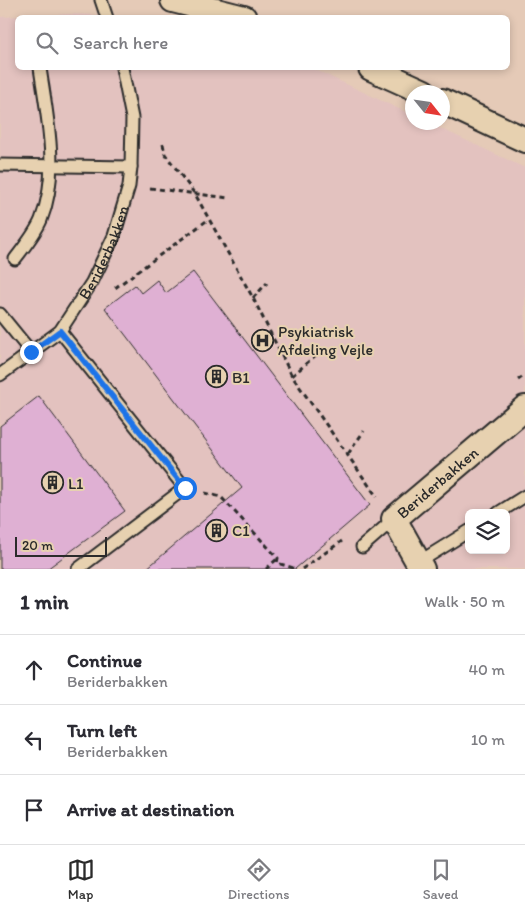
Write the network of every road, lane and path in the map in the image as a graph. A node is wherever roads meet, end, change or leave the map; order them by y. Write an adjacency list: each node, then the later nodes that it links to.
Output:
1 (101, 0): 3 (lane)
2 (172, 0): 4 (street)
3 (106, 15)
4 (232, 15)
5 (40, 70): 13 (lane)
6 (122, 70): 14 (lane, Beriderbakken)
7 (375, 70): 8 (street)
8 (409, 85)
9 (450, 105): 10 (street)
10 (525, 140)
11 (163, 144): 16 (path)
12 (0, 165): 13 (lane)
13 (51, 166): 14 (lane); 19 (lane)
14 (131, 167): 15 (lane, Beriderbakken)
15 (129, 186): 16 (path); 22 (lane, Beriderbakken)
16 (195, 194): 17 (path); 18 (path)
17 (230, 198)
18 (209, 219): 21 (path); 22 (path)
19 (16, 259)
20 (267, 283): 21 (path)
21 (253, 298): 28 (path)
22 (81, 300): 24 (lane, Beriderbakken)
23 (0, 314): 25 (lane)
24 (60, 331): 25 (lane, Beriderbakken); 32 (lane)
25 (31, 352): 27 (lane, Beriderbakken)
26 (318, 354): 28 (path)
27 (0, 375)
28 (292, 376): 31 (path)
29 (525, 408): 35 (street, Beriderbakken)
30 (364, 431): 31 (path)
31 (348, 454): 35 (path)
32 (185, 488): 39 (path); 41 (lane)
33 (525, 496): 34 (lane)
34 (504, 509)
35 (388, 511): 38 (lane); 40 (street, Beriderbakken)
36 (465, 534): 40 (lane)
37 (349, 536): 44 (path)
38 (362, 547)
39 (278, 558): 42 (path); 43 (path)
40 (420, 566)
41 (78, 569)
42 (266, 569)
43 (297, 569)
44 (302, 569)

